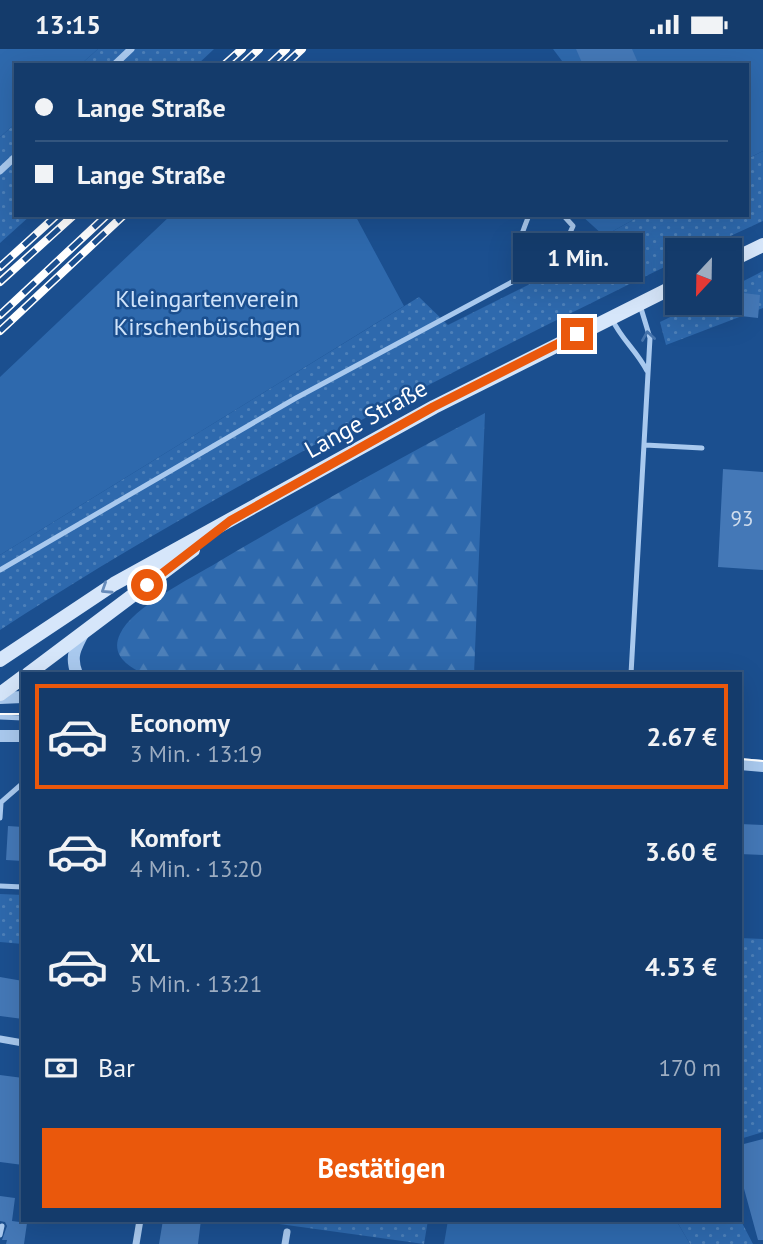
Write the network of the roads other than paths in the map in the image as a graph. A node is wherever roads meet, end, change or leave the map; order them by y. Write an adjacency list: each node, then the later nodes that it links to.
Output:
1 (131, 49): 2 (street)
2 (116, 63)
3 (14, 158): 4 (street)
4 (0, 171)
5 (528, 217): 9 (lane)
6 (565, 217): 9 (lane)
7 (763, 245): 8 (main road)
8 (742, 255)
9 (530, 273): 17 (lane)
10 (665, 291): 11 (main road, Lange Straße)
11 (639, 303): 12 (main road, Lange Straße); 13 (lane, one-way to 11)
12 (610, 317): 13 (lane); 16 (main road, Lange Straße)
13 (647, 370): 14 (lane)
14 (645, 445): 15 (lane); 22 (lane)
15 (702, 449)
16 (230, 521): 18 (main road, Lange Straße); 19 (main road, Lange Straße, one-way to 19)
17 (0, 570)
18 (84, 632): 20 (main road, Lange Straße); 21 (street)
19 (0, 660)
20 (31, 672)
21 (77, 672)
22 (631, 672)
23 (21, 679): 24 (main road)
24 (0, 696): 25 (street)
25 (21, 697)
26 (0, 717): 27 (lane)
27 (21, 718)
28 (0, 736): 29 (street)
29 (21, 736)
30 (742, 764): 31 (street)
31 (763, 766)
32 (21, 785): 33 (lane)
33 (0, 803): 34 (lane)
34 (0, 818)
35 (0, 886): 36 (lane)
36 (21, 887)
37 (0, 1039): 38 (street)
38 (21, 1043)
39 (140, 1222): 43 (street)
40 (2, 1226): 42 (lane)
41 (287, 1232): 44 (street)
42 (0, 1235)
43 (136, 1244)
44 (285, 1244)

